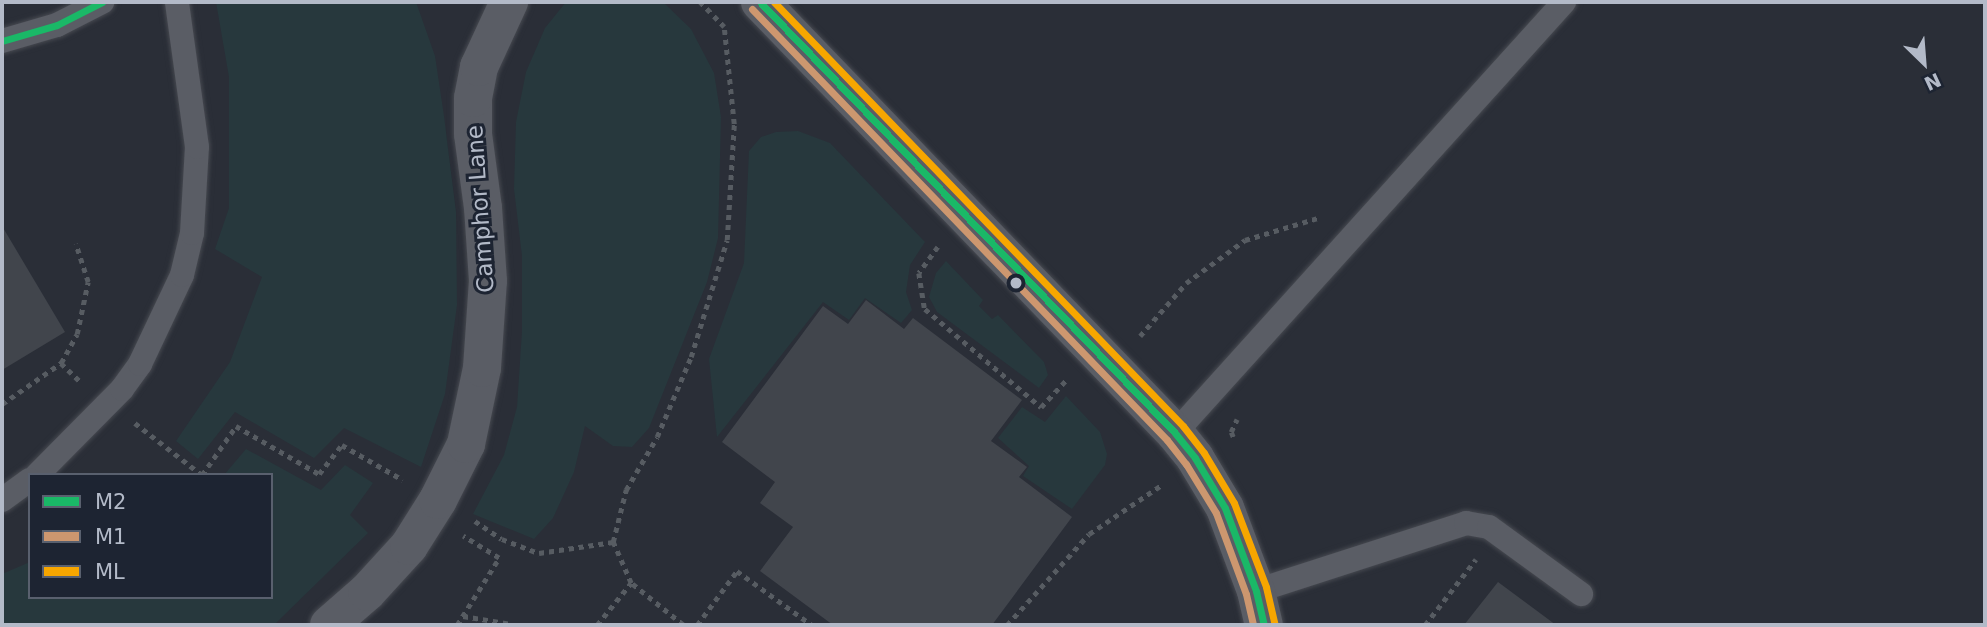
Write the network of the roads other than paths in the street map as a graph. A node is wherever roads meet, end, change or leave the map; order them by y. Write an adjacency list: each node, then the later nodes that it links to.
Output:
1 (102, 2): 6 (lane)
2 (177, 2): 8 (lane)
3 (509, 2): 13 (street, Camphor Lane)
4 (760, 2): 7 (street)
5 (1564, 2): 7 (lane)
6 (2, 41)
7 (1175, 433): 12 (street)
8 (39, 473)
9 (28, 481): 10 (lane)
10 (2, 500)
11 (1581, 594): 12 (lane)
12 (1260, 608)
13 (329, 625)

